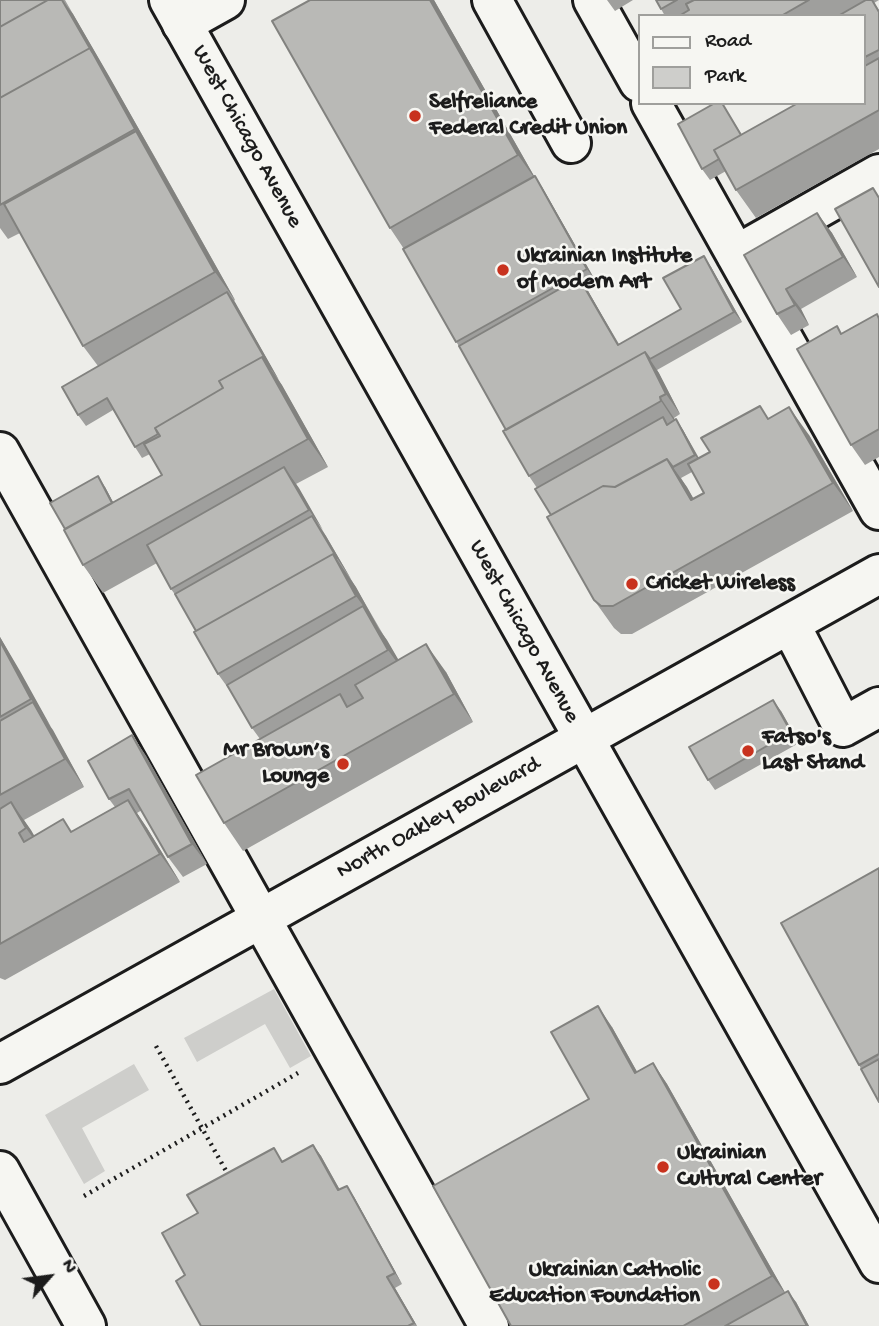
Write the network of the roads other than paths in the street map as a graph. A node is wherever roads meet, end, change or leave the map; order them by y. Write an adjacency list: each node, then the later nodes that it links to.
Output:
1 (225, 0): 4 (main road)
2 (492, 0): 7 (main road)
3 (593, 0): 5 (main road)
4 (176, 12): 15 (main road, West Chicago Avenue)
5 (638, 80)
6 (652, 105): 9 (main road)
7 (570, 143)
8 (879, 174): 9 (main road)
9 (736, 255): 11 (main road)
10 (0, 452): 16 (main road)
11 (879, 510)
12 (879, 574): 13 (main road, North Oakley Boulevard)
13 (790, 624): 14 (main road); 15 (main road, North Oakley Boulevard)
14 (879, 707)
15 (583, 739): 16 (main road, North Oakley Boulevard); 19 (main road, West Chicago Avenue)
16 (261, 918): 17 (main road, North Oakley Boulevard); 21 (main road)
17 (0, 1064)
18 (0, 1171): 20 (main road)
19 (879, 1263)
20 (86, 1326)
21 (489, 1326)

